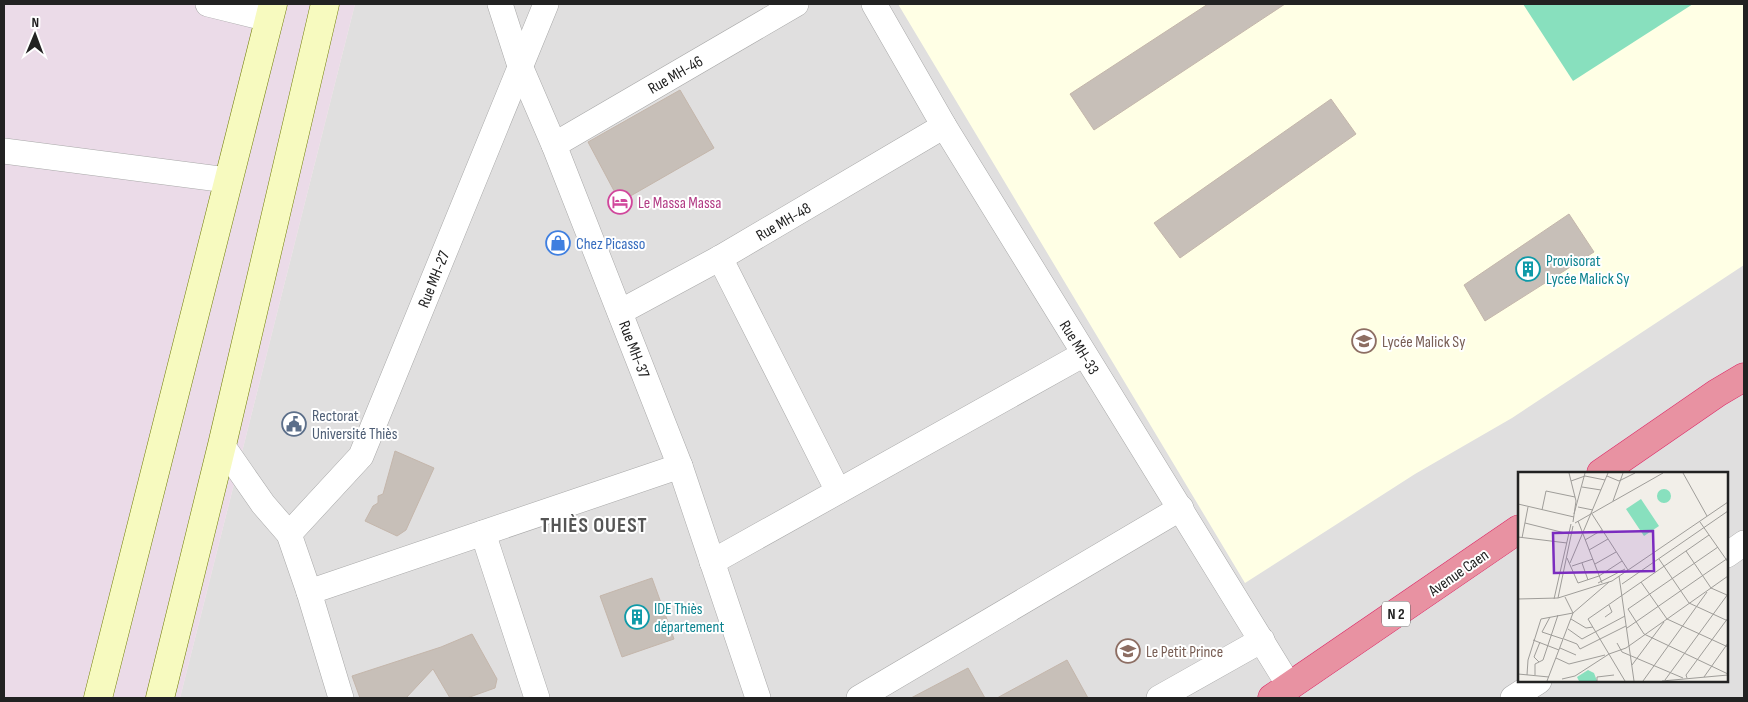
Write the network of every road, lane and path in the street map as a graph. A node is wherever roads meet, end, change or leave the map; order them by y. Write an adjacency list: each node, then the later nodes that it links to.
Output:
1 (208, 4): 7 (street)
2 (325, 4): 17 (street)
3 (500, 4): 8 (street, Rue MH-37)
4 (546, 4): 8 (street, Rue MH-27)
5 (796, 4): 10 (street, Rue MH-46)
6 (874, 4): 9 (street, Rue MH-33)
7 (271, 11): 12 (street)
8 (520, 66): 10 (street, Rue MH-37); 24 (street, Rue MH-27)
9 (944, 126): 13 (street, Rue MH-48); 15 (street, Rue MH-33)
10 (554, 145): 14 (street, Rue MH-37)
11 (4, 151): 12 (street)
12 (227, 180): 32 (street)
13 (720, 258): 14 (street, Rue MH-48); 20 (street)
14 (620, 312): 18 (street, Rue MH-37)
15 (1084, 354): 20 (street); 21 (street, Rue MH-33)
16 (1744, 377): 19 (highway)
17 (222, 446): 24 (street); 33 (street)
18 (680, 466): 23 (street); 27 (street, Rue MH-37)
19 (1601, 472)
20 (838, 491): 27 (street)
21 (1182, 508): 29 (street, Rue MH-33); 37 (street)
22 (1518, 530): 31 (highway, Avenue Caen / N 2)
23 (483, 533): 28 (street); 35 (street)
24 (289, 534): 28 (street)
25 (1744, 543): 26 (street)
26 (1728, 554)
27 (712, 562): 36 (street, Rue MH-37)
28 (309, 592): 34 (street)
29 (1262, 640): 31 (street, Rue MH-33); 38 (street)
30 (1537, 682): 39 (street)
31 (1281, 693)
32 (98, 698)
33 (160, 698)
34 (341, 698)
35 (537, 698)
36 (758, 698)
37 (859, 698)
38 (1159, 698)
39 (1513, 698)

